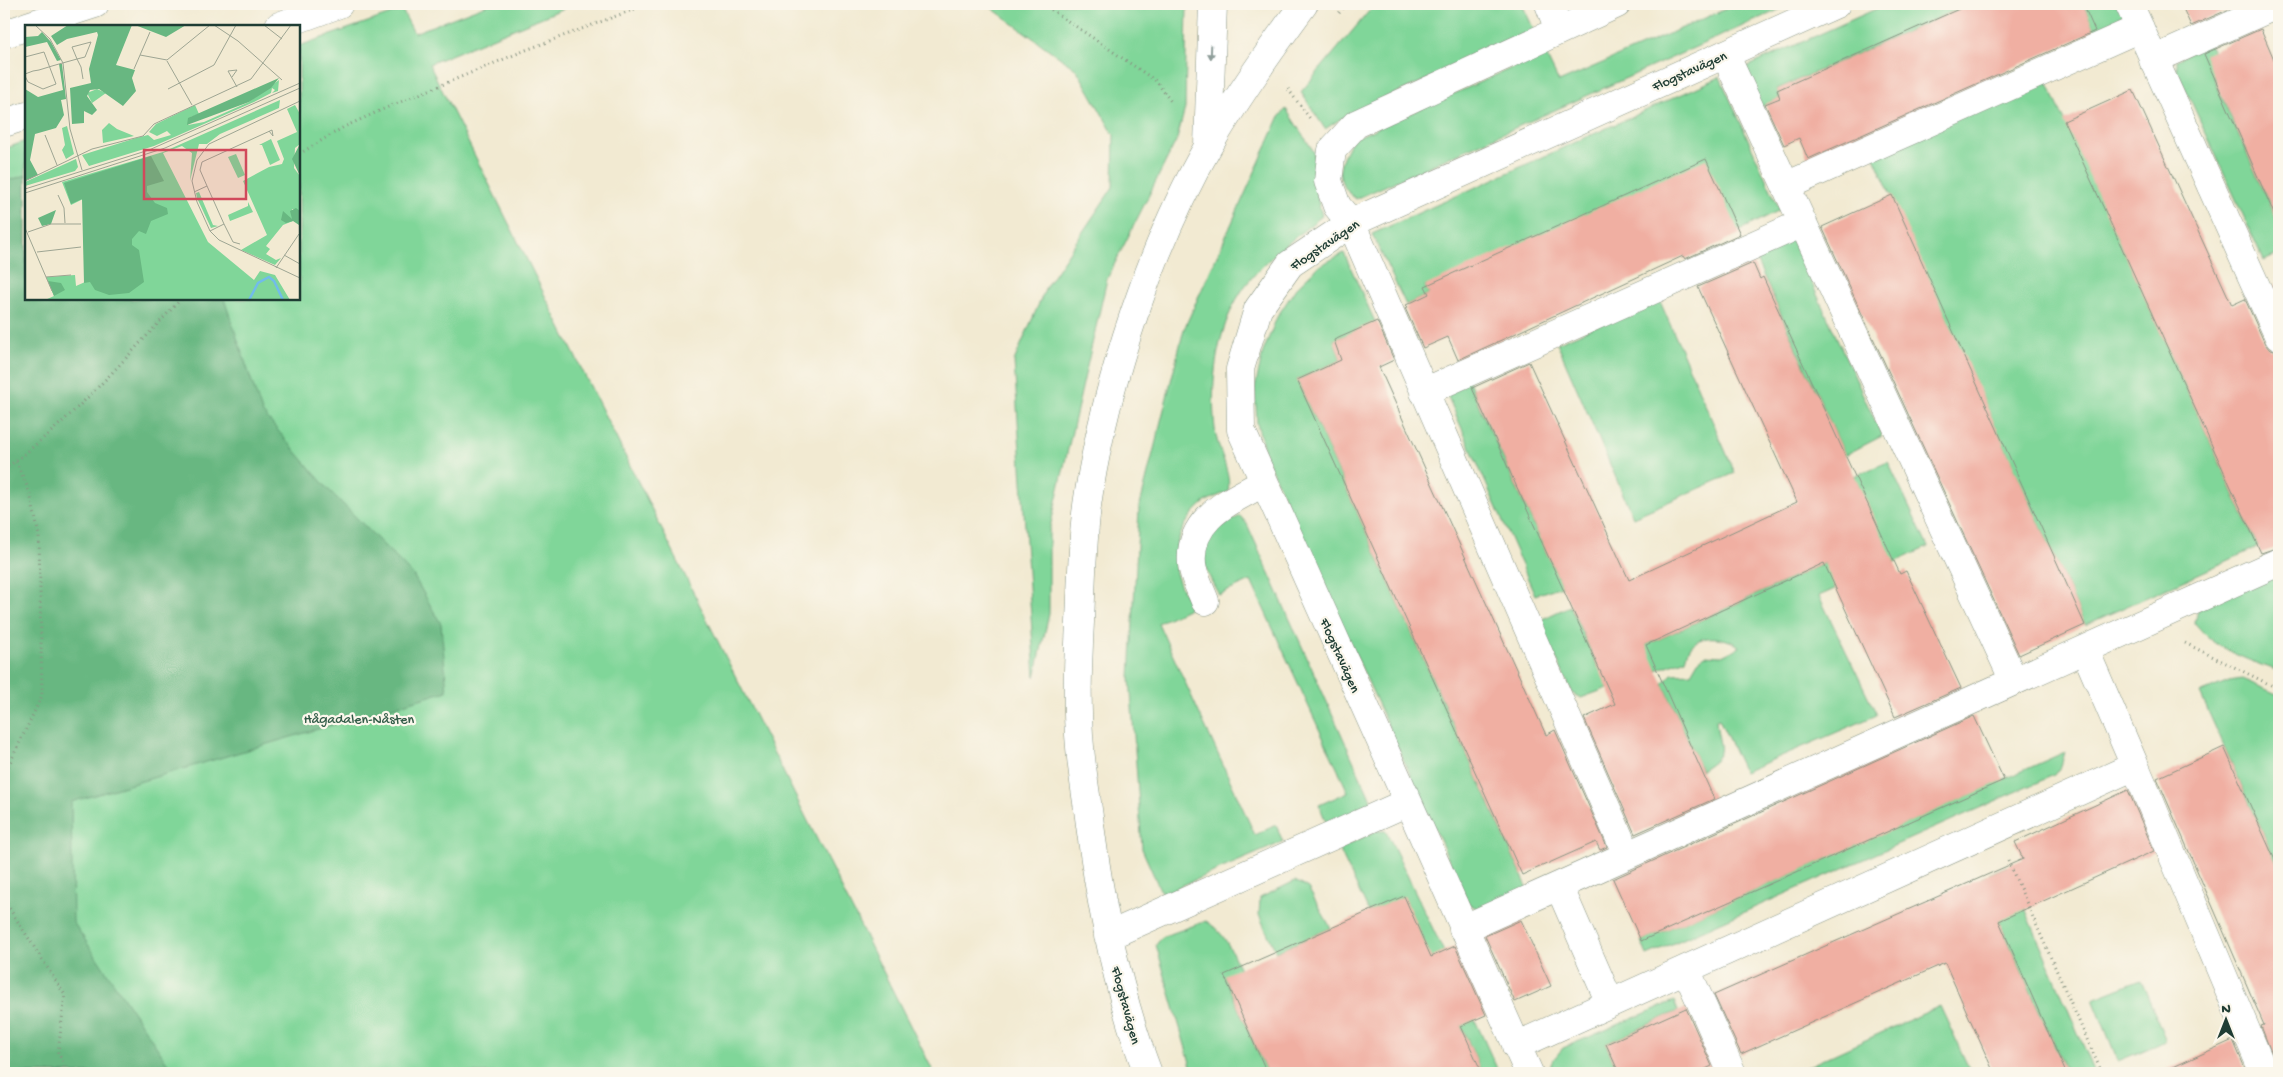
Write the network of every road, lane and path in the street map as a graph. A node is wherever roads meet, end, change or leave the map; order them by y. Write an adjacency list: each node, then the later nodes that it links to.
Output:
1 (95, 4): 12 (street)
2 (339, 4): 13 (street)
3 (648, 4): 26 (path)
4 (1043, 4): 21 (path)
5 (1213, 4): 24 (street, one-way to 24)
6 (1304, 4): 24 (street, Flogstavägen)
7 (1549, 4): 16 (street)
8 (1617, 4): 16 (street)
9 (1836, 4): 18 (street, Flogstavägen)
10 (2129, 4): 15 (street)
11 (2279, 4): 19 (street)
12 (30, 25)
13 (282, 25)
14 (25, 27): 17 (street)
15 (2140, 28): 19 (street); 27 (street)
16 (1559, 30): 25 (street)
17 (4, 34)
18 (1725, 54): 27 (street); 28 (street, Flogstavägen)
19 (2153, 60): 31 (street)
20 (1284, 86): 25 (path)
21 (1173, 106)
22 (25, 116): 23 (street)
23 (4, 123)
24 (1208, 147): 50 (street, Flogstavägen)
25 (1332, 150): 28 (street)
26 (300, 153)
27 (1786, 186): 29 (street)
28 (1350, 223): 32 (street); 35 (street, Flogstavägen)
29 (1803, 223): 32 (street); 40 (street)
30 (180, 300): 33 (path)
31 (2279, 337)
32 (1424, 392): 46 (street)
33 (16, 462): 34 (path); 43 (path)
34 (4, 469)
35 (1263, 483): 37 (street); 44 (street, Flogstavägen)
36 (2279, 562): 38 (street)
37 (1205, 601)
38 (2144, 623): 39 (street); 41 (path)
39 (2085, 650): 40 (street); 42 (street)
40 (2014, 681): 46 (street)
41 (2279, 687)
42 (2135, 766): 45 (street); 59 (street)
43 (4, 774)
44 (1408, 802): 49 (street, Flogstavägen); 50 (street)
45 (1994, 829): 51 (street); 58 (path)
46 (1627, 855): 47 (street)
47 (1559, 886): 49 (street); 52 (street)
48 (4, 900): 54 (path)
49 (1463, 929): 53 (street, Flogstavägen)
50 (1108, 936): 55 (street, Flogstavägen)
51 (1686, 969): 52 (street); 57 (street)
52 (1610, 1003): 53 (street)
53 (1516, 1046): 56 (street, Flogstavägen)
54 (68, 1073)
55 (1148, 1073)
56 (1528, 1073)
57 (1732, 1073)
58 (2102, 1073)
59 (2264, 1073)

